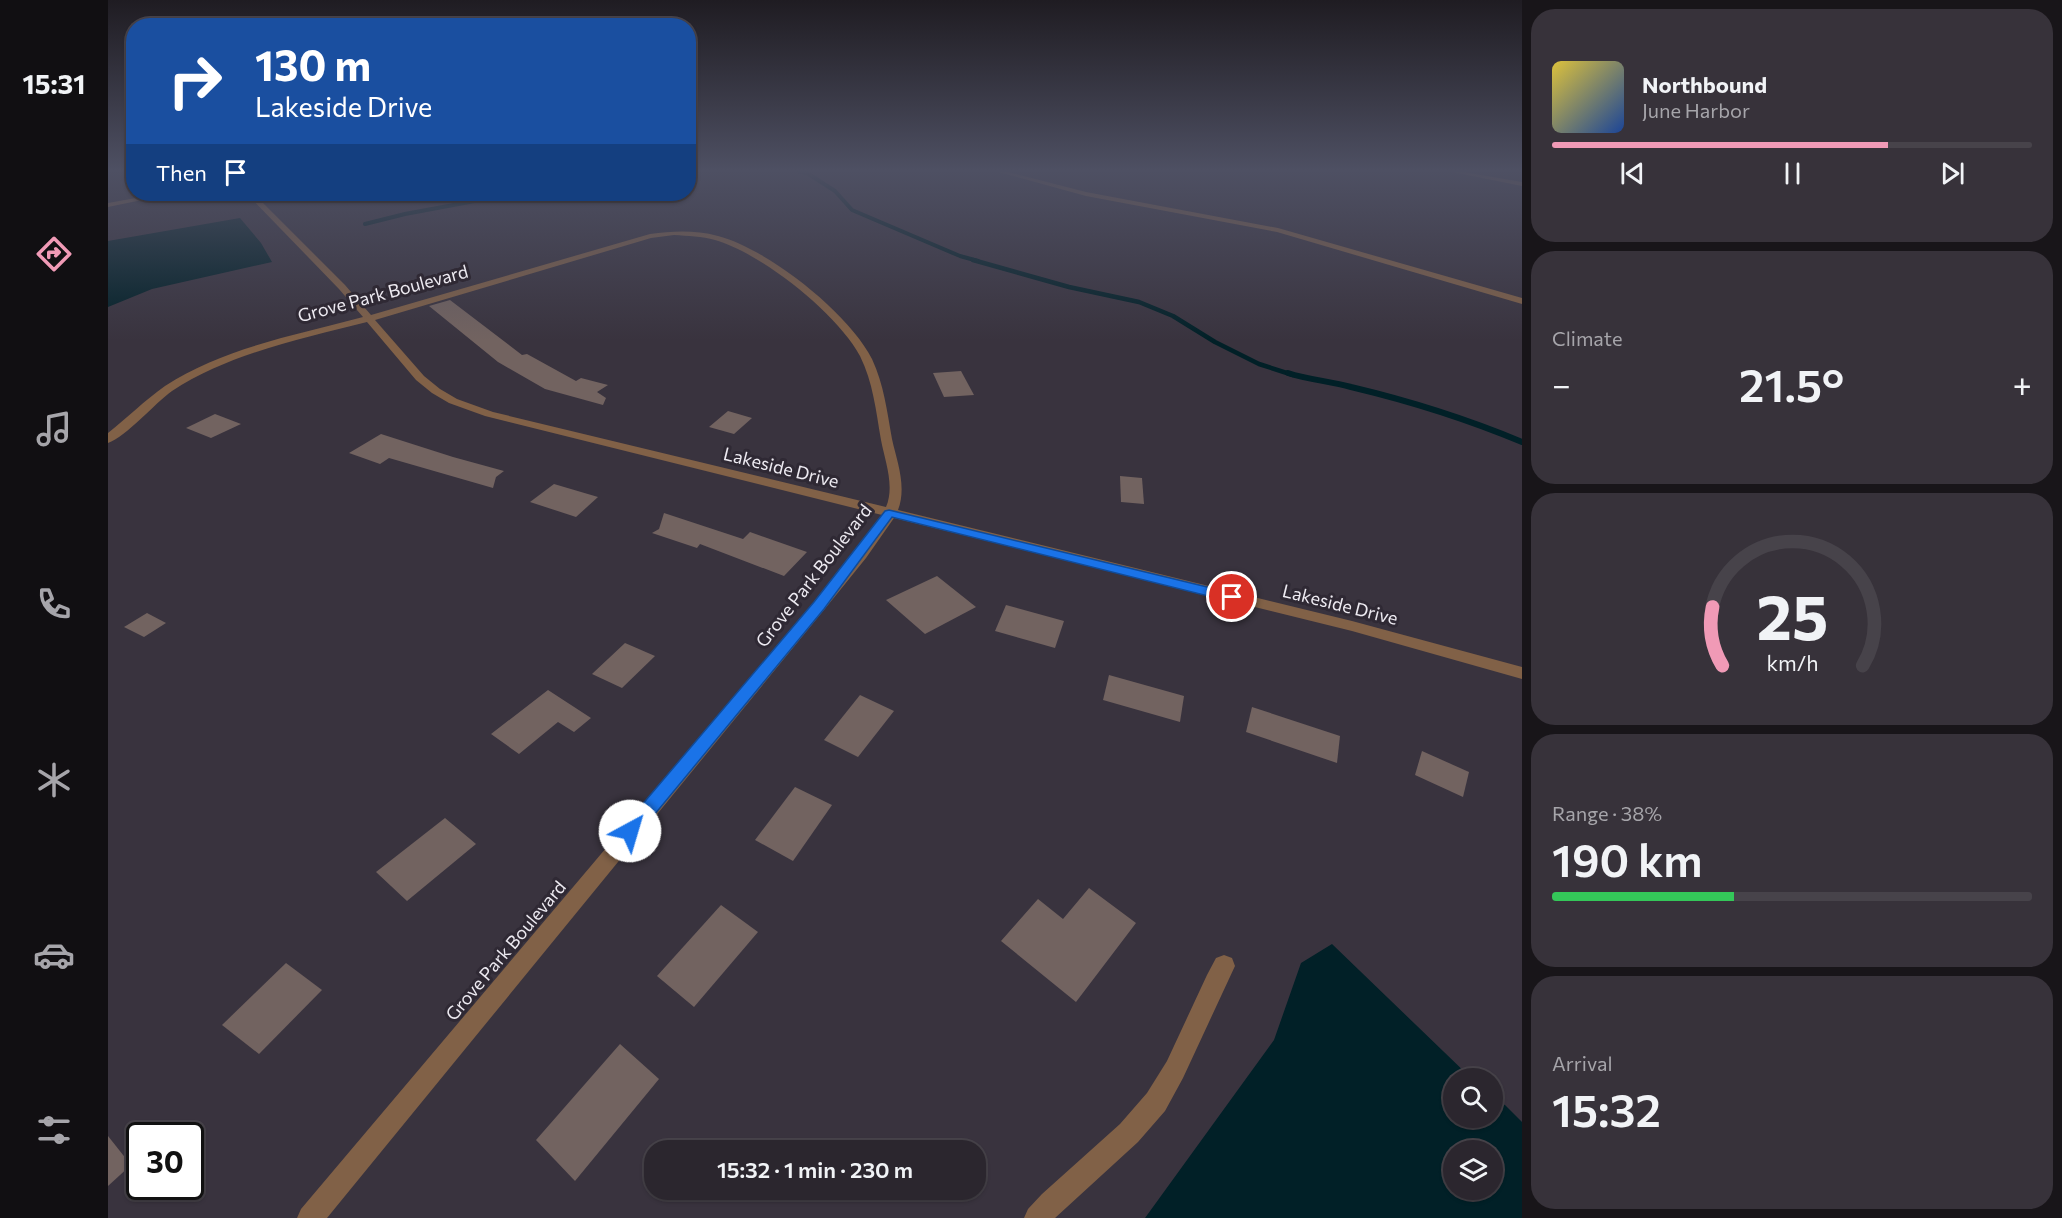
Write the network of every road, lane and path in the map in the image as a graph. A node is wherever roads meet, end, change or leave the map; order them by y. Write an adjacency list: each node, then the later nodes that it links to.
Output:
1 (284, 228): 4 (street, Lakeside Drive)
2 (1266, 228): 3 (street)
3 (1522, 301)
4 (369, 319): 5 (street, Grove Park Boulevard); 6 (street, Lakeside Drive); 6 (street, Grove Park Boulevard)
5 (108, 439)
6 (889, 513): 7 (street, Lakeside Drive); 9 (street, Grove Park Boulevard)
7 (1522, 673)
8 (1224, 966): 10 (street)
9 (310, 1218)
10 (1037, 1218)

